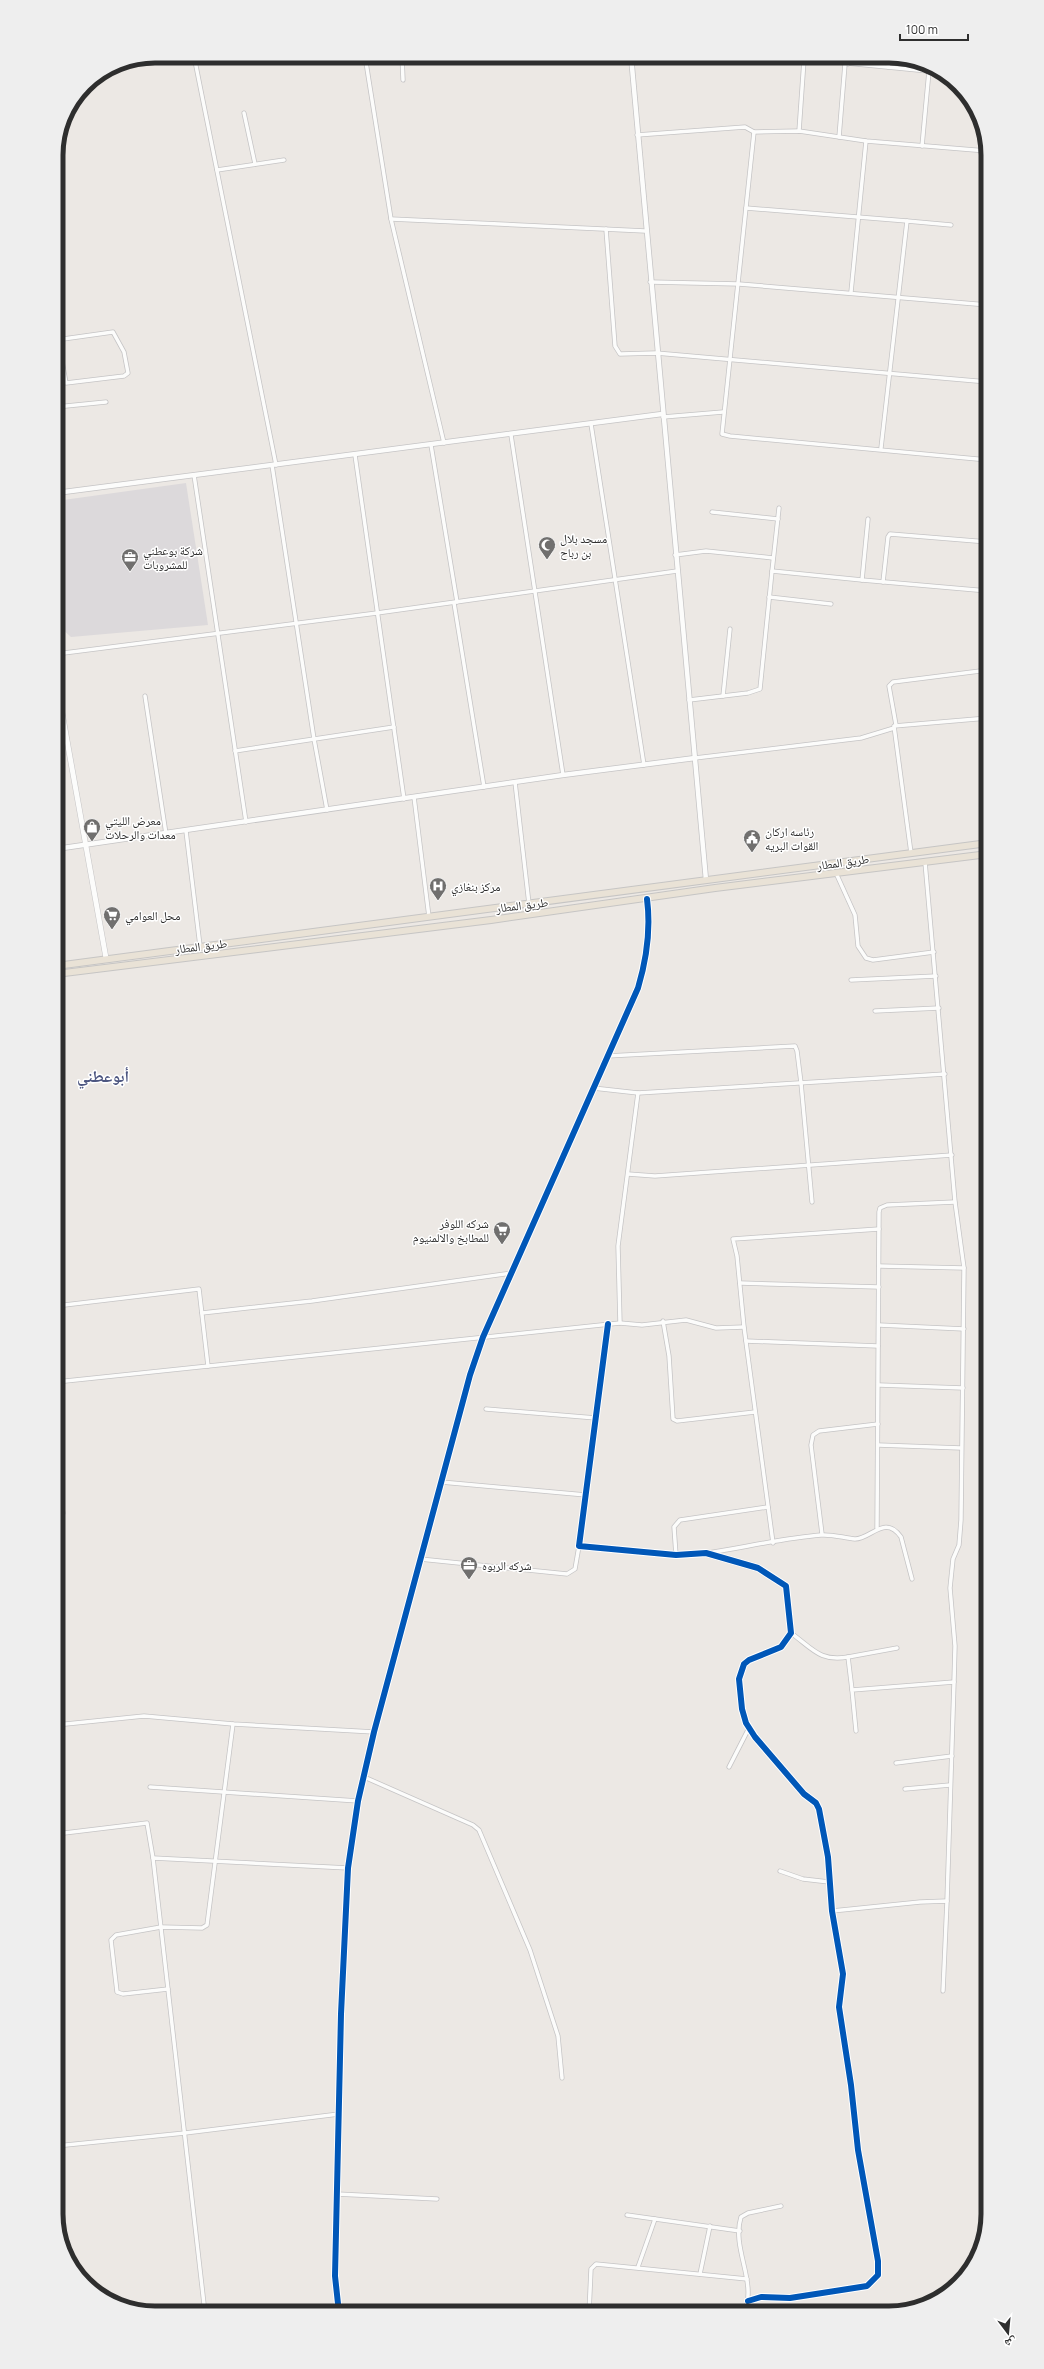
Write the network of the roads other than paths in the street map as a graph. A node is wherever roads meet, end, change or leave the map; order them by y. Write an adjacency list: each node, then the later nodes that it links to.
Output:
1 (195, 63): 23 (street)
2 (366, 63): 26 (street)
3 (402, 63): 12 (street)
4 (631, 63): 16 (street)
5 (804, 63): 14 (street)
6 (841, 63): 8 (street)
7 (888, 63): 9 (street)
8 (846, 64): 9 (street); 17 (street)
9 (888, 67): 10 (street)
10 (921, 69)
11 (928, 71): 19 (street)
12 (403, 80)
13 (244, 113): 22 (street)
14 (798, 131): 15 (street); 17 (street)
15 (754, 132): 16 (street); 24 (street)
16 (637, 135): 30 (street)
17 (839, 136): 18 (street)
18 (866, 141): 19 (street); 25 (street)
19 (922, 146): 20 (street)
20 (981, 151)
21 (284, 160): 22 (street)
22 (255, 164): 23 (street)
23 (217, 170): 53 (street)
24 (746, 208): 25 (street); 32 (street)
25 (857, 217): 27 (street); 33 (street)
26 (391, 219): 29 (street); 48 (street)
27 (907, 221): 28 (street); 34 (street)
28 (951, 225)
29 (606, 229): 30 (street); 37 (street)
30 (645, 230): 31 (street)
31 (650, 282): 32 (street); 37 (street)
32 (739, 284): 33 (street); 38 (street)
33 (851, 292): 34 (street)
34 (899, 297): 35 (street); 40 (street)
35 (981, 304)
36 (63, 339): 39 (street)
37 (656, 354): 38 (street); 45 (street)
38 (729, 360): 40 (street); 44 (street)
39 (63, 369)
40 (890, 373): 41 (street); 50 (street)
41 (981, 381)
42 (106, 402): 43 (street)
43 (63, 406)
44 (723, 412): 45 (street); 50 (street)
45 (662, 415): 46 (street); 61 (street)
46 (591, 424): 47 (street); 65 (street)
47 (511, 435): 48 (street); 69 (street)
48 (444, 443): 49 (street)
49 (431, 445): 51 (street); 71 (street)
50 (881, 448): 52 (street)
51 (355, 455): 53 (street); 73 (street)
52 (981, 459)
53 (274, 465): 54 (street); 74 (street)
54 (194, 475): 55 (street); 76 (street)
55 (63, 492)
56 (779, 508): 58 (street)
57 (712, 512): 58 (street)
58 (778, 519): 62 (street)
59 (868, 519): 66 (street)
60 (981, 541): 67 (street)
61 (675, 555): 62 (street); 63 (street)
62 (773, 558): 64 (street)
63 (677, 571): 65 (street); 81 (street)
64 (772, 571): 66 (street); 70 (street)
65 (615, 580): 69 (street); 89 (street)
66 (862, 580): 67 (street)
67 (883, 582): 68 (street)
68 (981, 590)
69 (535, 592): 71 (street); 90 (street)
70 (769, 597): 72 (street); 80 (street)
71 (456, 602): 73 (street); 92 (street)
72 (831, 604)
73 (377, 613): 74 (street); 84 (street)
74 (296, 623): 76 (street); 86 (street)
75 (730, 629): 80 (street)
76 (217, 633): 77 (street); 87 (street)
77 (63, 653)
78 (981, 671): 85 (street)
79 (145, 696): 98 (street)
80 (723, 696): 81 (street)
81 (689, 700): 88 (street)
82 (63, 716): 100 (main road)
83 (981, 719): 85 (street)
84 (394, 727): 86 (street); 94 (street)
85 (895, 727): 88 (street); 102 (street)
86 (314, 739): 87 (street); 95 (street)
87 (235, 751): 96 (street)
88 (695, 758): 89 (street); 106 (street)
89 (644, 765): 90 (street)
90 (563, 776): 91 (street)
91 (516, 782): 92 (street); 108 (street)
92 (484, 787): 93 (street)
93 (414, 797): 94 (street); 109 (street)
94 (404, 799): 95 (street)
95 (327, 810): 96 (street)
96 (246, 822): 97 (street)
97 (186, 831): 98 (street); 110 (street)
98 (166, 834): 100 (street)
99 (981, 844): 102 (highway, طريق المطار)
100 (87, 845): 101 (street); 112 (main road)
101 (63, 848)
102 (911, 853): 106 (highway, طريق المطار)
103 (981, 855): 104 (highway, طريق المطار)
104 (925, 862): 105 (highway, طريق المطار); 111 (street)
105 (836, 873): 107 (highway, طريق المطار); 111 (street)
106 (706, 880): 108 (highway, طريق المطار)
107 (647, 899): 114 (highway, طريق المطار); 119 (street)
108 (529, 904): 109 (highway, طريق المطار)
109 (430, 917): 110 (highway, طريق المطار)
110 (200, 946): 112 (highway, طريق المطار)
111 (934, 952): 115 (street)
112 (106, 958): 113 (highway, طريق المطار)
113 (63, 965)
114 (63, 973)
115 (936, 976): 116 (street); 117 (street)
116 (851, 980)
117 (939, 1008): 118 (street); 120 (street)
118 (875, 1011)
119 (607, 1056): 121 (street); 122 (street)
120 (945, 1074): 121 (street); 124 (street)
121 (801, 1083): 123 (street); 125 (street)
122 (593, 1088): 123 (street); 132 (street)
123 (638, 1093): 126 (street)
124 (952, 1155): 125 (street); 128 (street)
125 (808, 1166): 126 (street); 127 (street)
126 (628, 1174): 138 (street)
127 (812, 1202)
128 (955, 1202): 129 (street); 131 (street)
129 (878, 1229): 130 (street); 133 (street)
130 (879, 1266): 131 (street); 134 (street)
131 (964, 1268): 142 (street)
132 (512, 1273): 136 (street); 143 (street)
133 (740, 1283): 134 (street); 141 (street)
134 (879, 1288): 140 (street)
135 (63, 1305): 136 (street)
136 (202, 1313): 146 (street)
137 (663, 1321): 138 (street); 141 (street); 151 (street)
138 (620, 1323): 139 (street)
139 (608, 1324): 143 (street); 152 (street)
140 (879, 1325): 142 (street); 145 (street)
141 (744, 1327): 144 (street)
142 (964, 1329): 149 (street)
143 (483, 1337): 146 (street); 156 (street)
144 (746, 1341): 145 (street); 151 (street)
145 (878, 1346): 148 (street)
146 (208, 1366): 147 (street)
147 (63, 1381)
148 (879, 1385): 149 (street); 153 (street)
149 (963, 1388): 155 (street)
150 (486, 1409): 152 (street)
151 (755, 1412): 158 (street)
152 (596, 1418): 157 (street)
153 (878, 1424): 154 (street); 160 (street)
154 (878, 1445): 155 (street); 159 (street)
155 (961, 1448): 170 (street)
156 (441, 1482): 157 (street); 165 (street)
157 (586, 1495): 162 (street)
158 (768, 1507): 161 (street); 164 (street)
159 (877, 1528): 160 (street); 166 (street)
160 (822, 1534): 161 (street)
161 (773, 1543): 163 (street)
162 (578, 1546): 164 (street); 165 (street)
163 (706, 1553): 164 (street); 167 (street)
164 (676, 1555)
165 (420, 1559): 176 (street)
166 (912, 1579)
167 (790, 1633): 169 (street); 174 (street)
168 (897, 1648): 169 (street)
169 (848, 1657): 171 (street)
170 (954, 1682): 171 (street); 177 (street)
171 (852, 1690): 175 (street)
172 (63, 1724): 173 (street)
173 (233, 1724): 176 (street); 184 (street)
174 (749, 1728): 179 (street); 191 (street)
175 (856, 1731)
176 (374, 1732): 180 (street)
177 (952, 1756): 178 (street); 181 (street)
178 (896, 1763)
179 (729, 1767)
180 (364, 1778): 185 (street); 197 (street)
181 (950, 1785): 183 (street); 192 (street)
182 (150, 1787): 184 (street)
183 (905, 1789)
184 (224, 1792): 185 (street); 188 (street)
185 (358, 1801): 189 (street)
186 (63, 1833): 187 (street)
187 (153, 1858): 188 (street); 194 (street)
188 (216, 1860): 189 (street); 194 (street)
189 (348, 1868): 198 (street)
190 (780, 1871): 191 (street)
191 (829, 1882): 193 (street)
192 (947, 1901): 193 (street); 196 (street)
193 (832, 1911): 211 (street)
194 (161, 1927): 195 (street); 195 (street)
195 (168, 1989): 199 (street)
196 (944, 1990)
197 (562, 2078)
198 (339, 2114): 199 (street); 201 (street)
199 (186, 2133): 200 (street); 212 (street)
200 (63, 2145)
201 (337, 2194): 202 (street); 213 (street)
202 (438, 2199)
203 (781, 2206): 207 (street)
204 (627, 2215): 205 (street)
205 (655, 2219): 206 (street); 208 (street)
206 (710, 2226): 207 (street); 209 (street)
207 (740, 2231): 210 (street)
208 (638, 2267): 209 (street); 214 (street)
209 (700, 2274): 210 (street)
210 (747, 2279): 211 (street)
211 (748, 2301): 215 (street)
212 (204, 2306)
213 (338, 2306)
214 (589, 2306)
215 (746, 2306)

